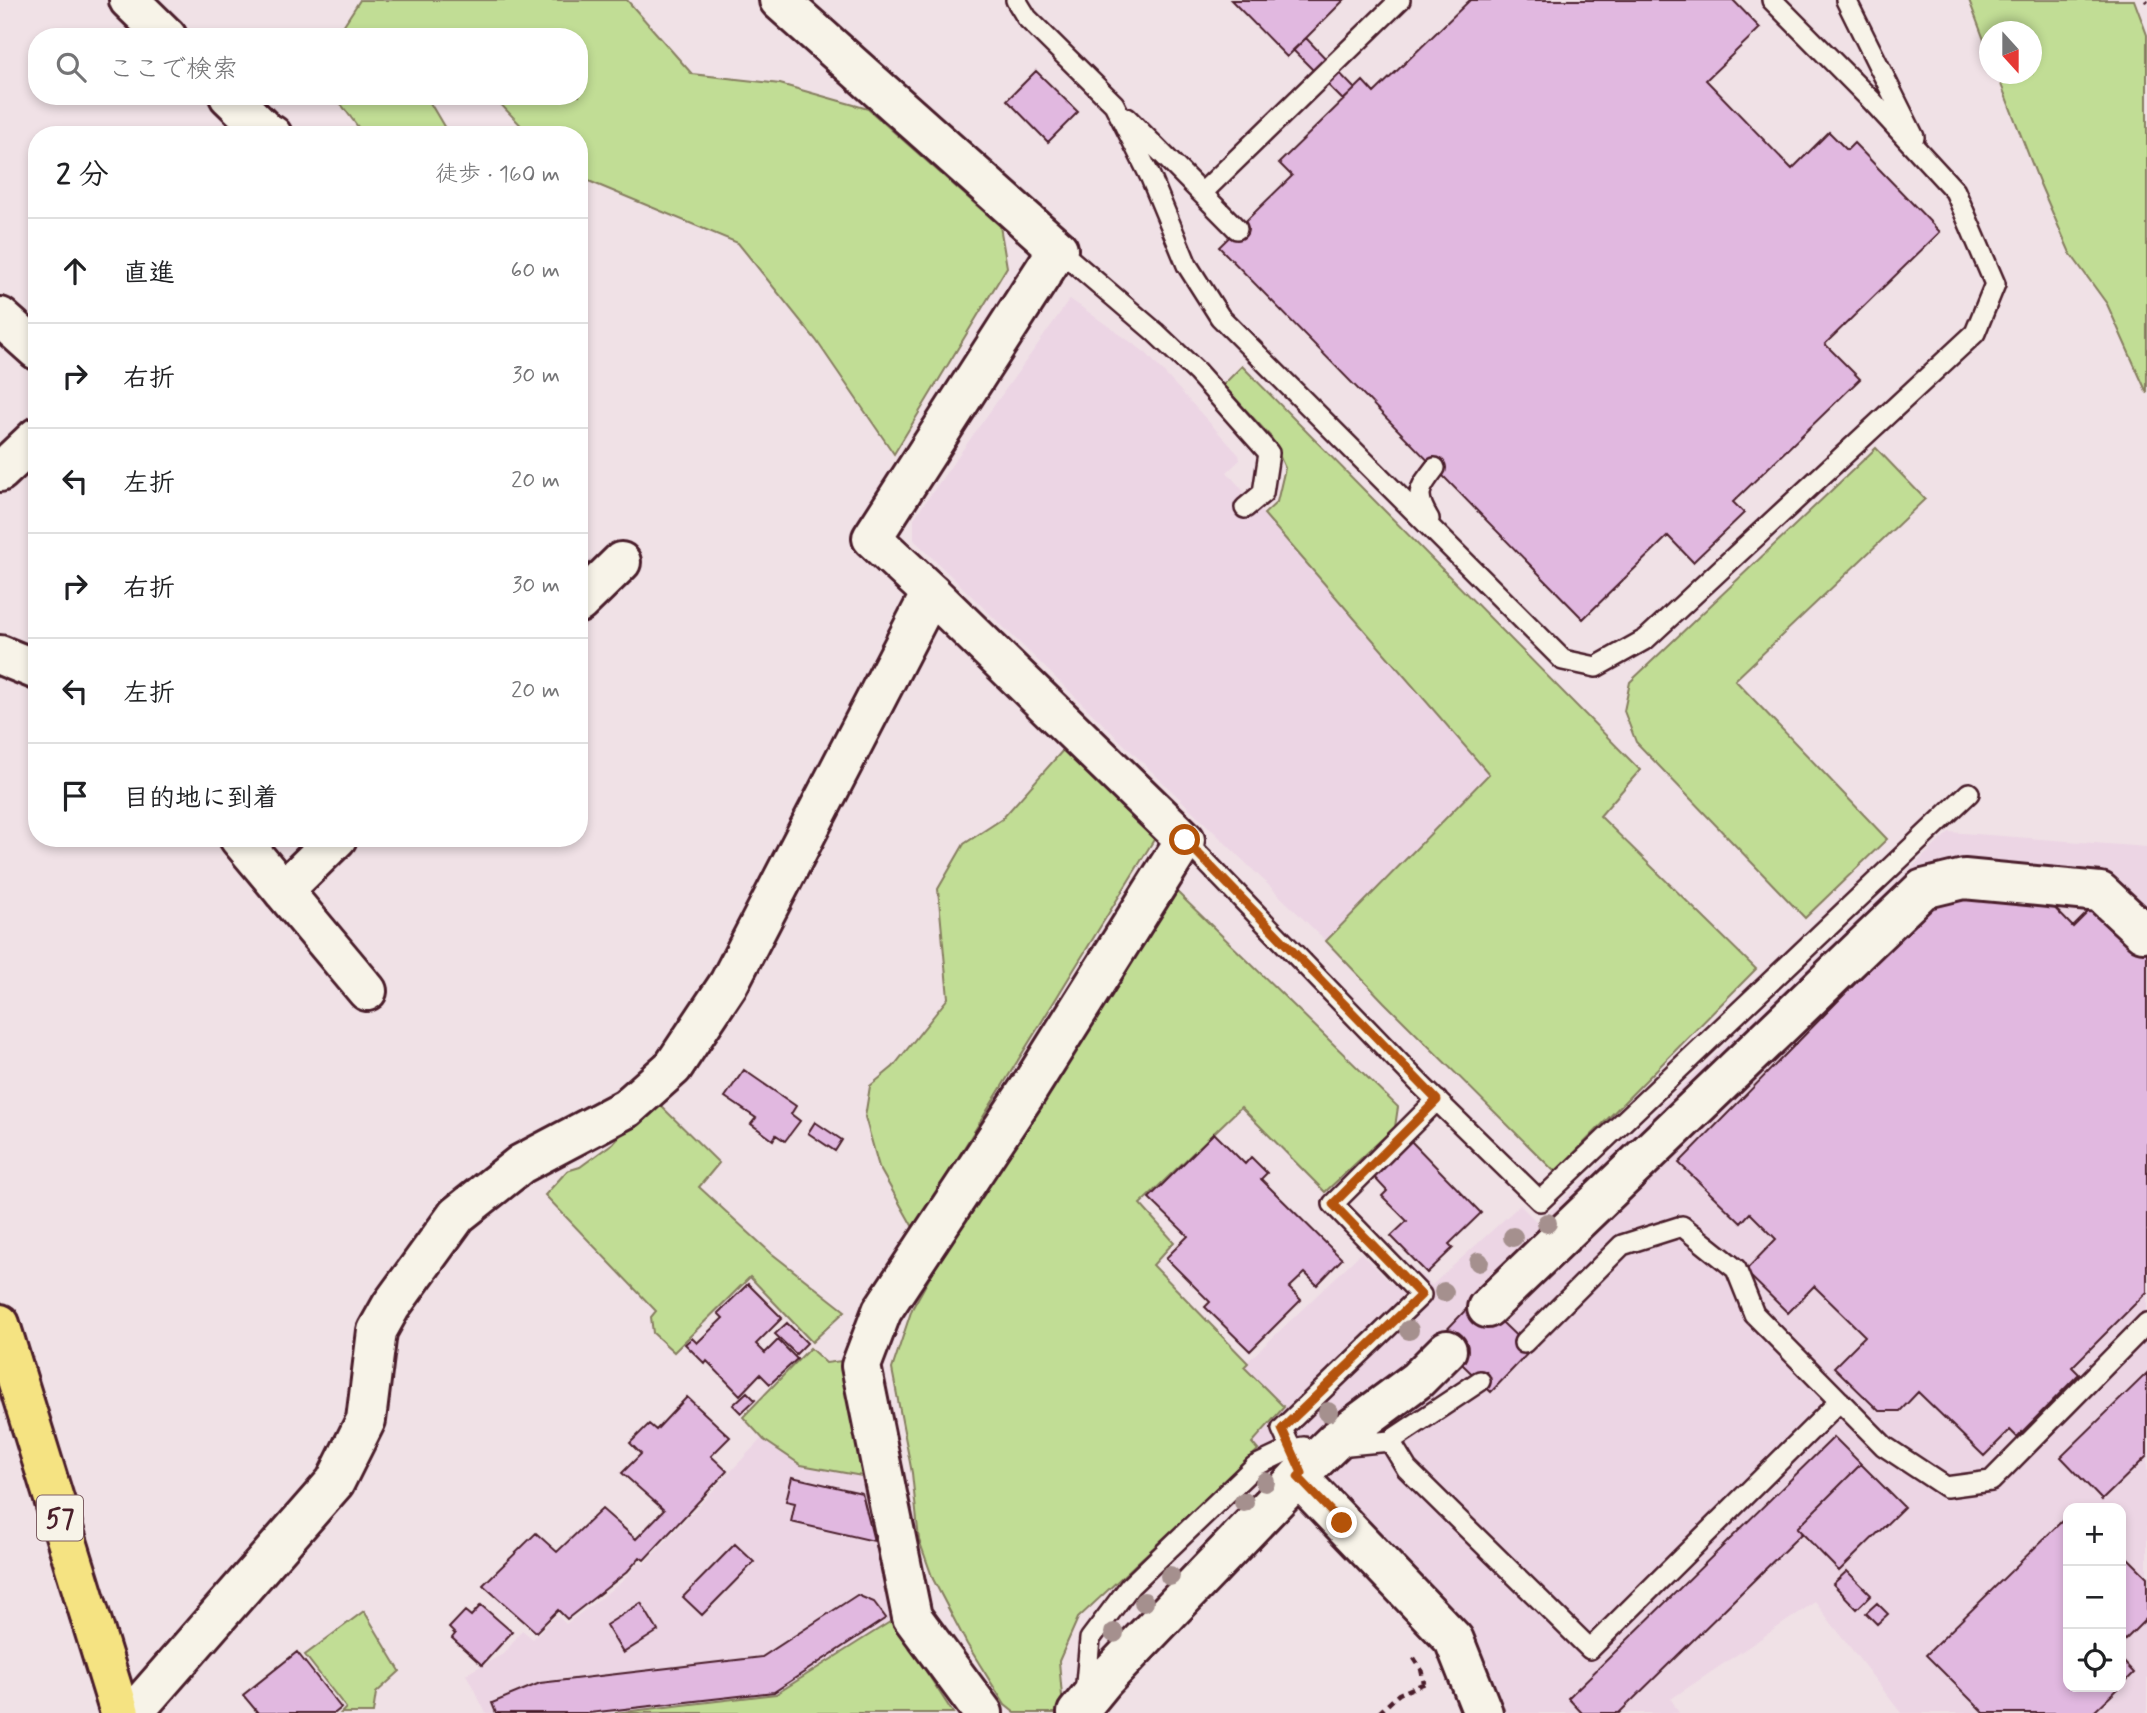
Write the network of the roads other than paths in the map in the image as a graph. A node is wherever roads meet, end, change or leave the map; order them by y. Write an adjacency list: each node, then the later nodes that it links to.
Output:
1 (129, 0): 7 (street)
2 (779, 0): 14 (street)
3 (1016, 0): 8 (lane)
4 (1400, 0): 12 (lane)
5 (1772, 0): 11 (lane)
6 (1845, 1): 11 (lane)
7 (158, 28)
8 (1114, 104): 12 (lane); 21 (lane)
9 (238, 105): 10 (street)
10 (260, 126)
11 (1924, 156): 21 (lane)
12 (1202, 193): 13 (lane)
13 (1237, 229)
14 (1058, 249): 20 (lane); 23 (street)
15 (0, 317): 16 (street)
16 (28, 342)
17 (28, 446): 19 (street)
18 (1435, 468): 21 (lane)
19 (0, 472)
20 (1245, 509)
21 (1438, 535)
22 (621, 562): 24 (street)
23 (931, 593): 28 (street); 48 (street)
24 (588, 594)
25 (0, 655): 26 (street)
26 (28, 666)
27 (1969, 793): 34 (lane)
28 (1185, 840): 34 (lane); 49 (street)
29 (246, 847): 31 (street)
30 (328, 847): 31 (street)
31 (283, 891): 33 (street)
32 (2143, 932): 35 (street)
33 (367, 990)
34 (1437, 1100): 44 (lane)
35 (1487, 1308)
36 (2147, 1323): 41 (lane)
37 (0, 1324): 47 (main road, 57)
38 (1524, 1343): 41 (lane)
39 (1447, 1350): 43 (street)
40 (1480, 1381): 42 (lane)
41 (1840, 1401): 42 (lane)
42 (1390, 1441): 43 (lane)
43 (1333, 1443): 44 (street)
44 (1297, 1466): 45 (street); 46 (street)
45 (1477, 1698)
46 (1081, 1708)
47 (120, 1713)
48 (133, 1713)
49 (983, 1713)

